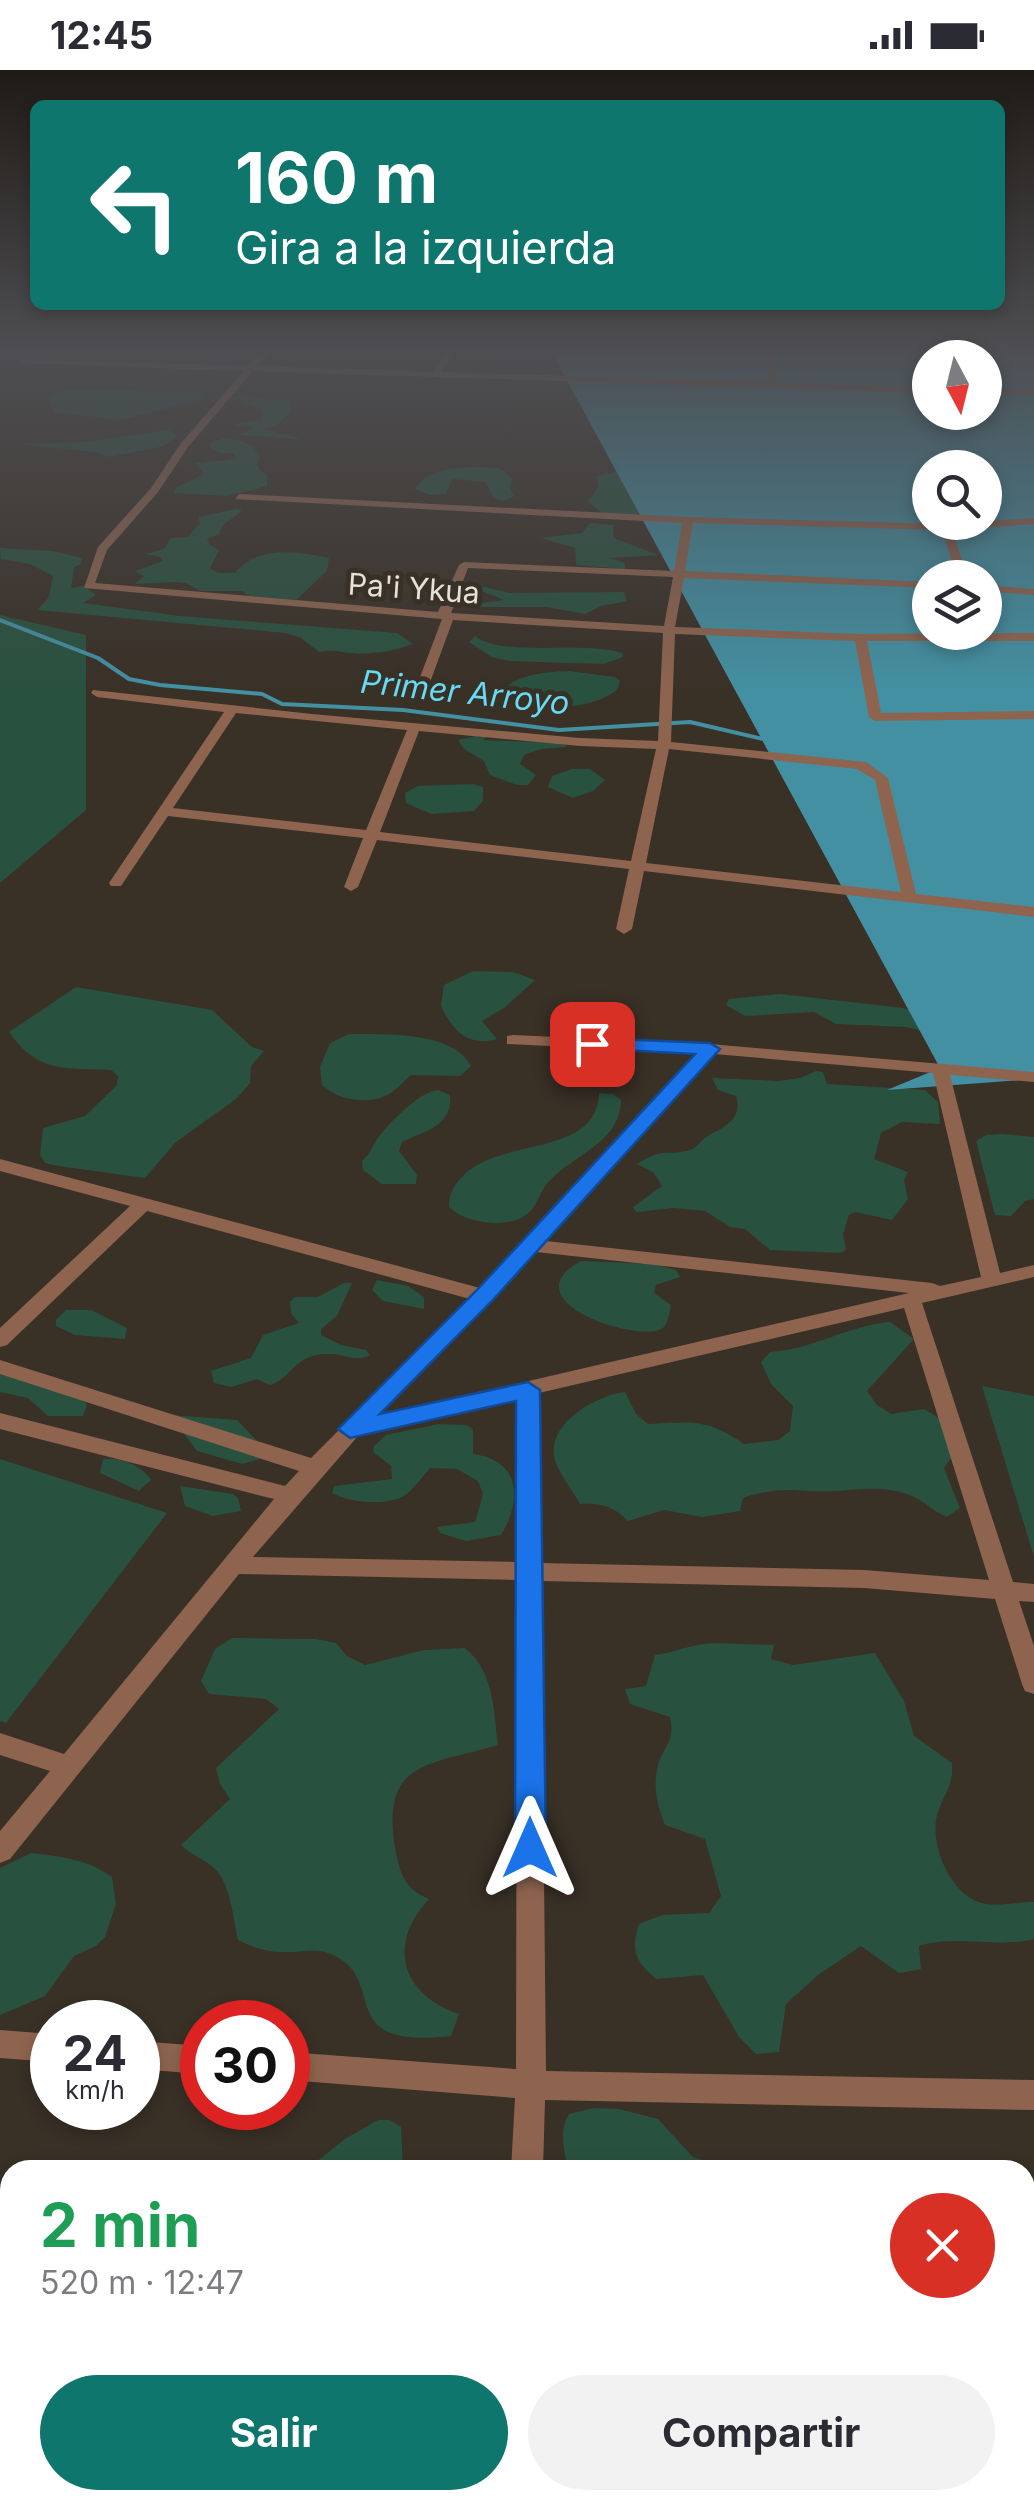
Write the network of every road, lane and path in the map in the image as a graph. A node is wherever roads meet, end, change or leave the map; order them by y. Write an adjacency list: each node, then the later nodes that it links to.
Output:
1 (172, 465): 11 (street, Pa'i Ykua)
2 (239, 497): 3 (street)
3 (688, 520): 6 (street); 7 (street)
4 (1034, 521): 5 (street)
5 (1002, 524)
6 (912, 527)
7 (678, 573): 8 (street); 11 (street); 12 (street)
8 (912, 583)
9 (1002, 589): 10 (street)
10 (1034, 592)
11 (449, 616): 12 (street, Pa'i Ykua); 18 (street)
12 (669, 630): 16 (street, Pa'i Ykua); 22 (street)
13 (1002, 635): 15 (street, Pa'i Ykua)
14 (912, 636): 16 (street, Pa'i Ykua)
15 (1034, 637)
16 (860, 638): 20 (street)
17 (97, 693): 19 (street)
18 (420, 693)
19 (232, 709): 21 (street); 23 (street)
20 (1034, 715)
21 (415, 726): 22 (street); 24 (street)
22 (663, 745): 25 (street); 28 (street)
23 (164, 811): 24 (street); 26 (street)
24 (373, 834): 25 (street); 27 (street)
25 (638, 863): 28 (street); 30 (street)
26 (116, 883)
27 (352, 887)
28 (910, 898): 29 (street)
29 (1034, 912)
30 (624, 930)
31 (514, 1040): 32 (street)
32 (710, 1049): 33 (street); 37 (street)
33 (940, 1068): 34 (street); 39 (street)
34 (1034, 1077)
35 (0, 1165): 36 (street)
36 (144, 1204): 41 (street); 43 (street)
37 (531, 1245): 40 (street); 41 (street)
38 (1034, 1270): 39 (street)
39 (992, 1280): 40 (street)
40 (942, 1290): 42 (street)
41 (484, 1296): 47 (street)
42 (911, 1299): 45 (street); 52 (street)
43 (0, 1340)
44 (0, 1367): 48 (street)
45 (528, 1390): 47 (street); 51 (street)
46 (0, 1421): 49 (street)
47 (350, 1429): 48 (street)
48 (316, 1468): 49 (street)
49 (290, 1495): 50 (street)
50 (232, 1566): 51 (street); 56 (street)
51 (530, 1572): 52 (street); 61 (street)
52 (1006, 1589): 53 (street); 54 (street)
53 (1034, 1593)
54 (1034, 1684)
55 (0, 1744): 56 (street)
56 (70, 1766): 57 (street)
57 (0, 1851)
58 (0, 2044): 59 (street)
59 (30, 2046)
60 (310, 2068): 61 (street)
61 (531, 2085): 62 (street); 63 (street)
62 (1034, 2095)
63 (527, 2160)

